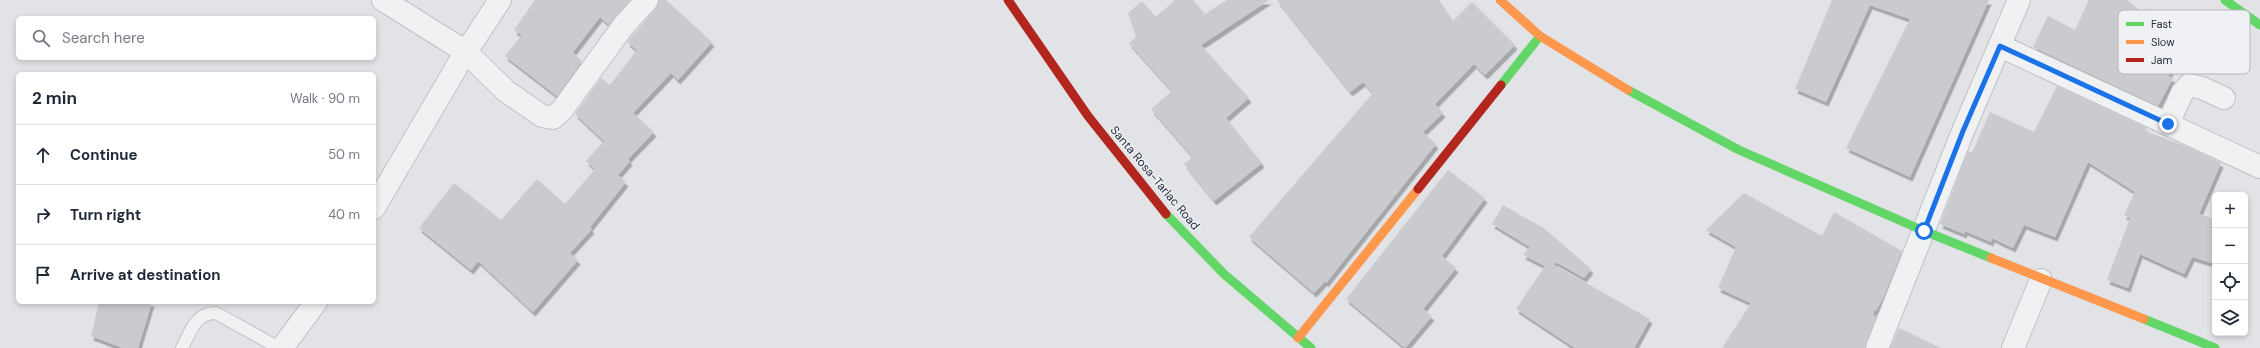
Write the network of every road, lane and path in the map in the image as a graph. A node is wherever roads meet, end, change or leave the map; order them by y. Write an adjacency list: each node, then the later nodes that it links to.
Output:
1 (383, 0): 13 (street)
2 (500, 0): 13 (street)
3 (648, 0): 13 (street)
4 (1008, 0): 21 (main road, Santa Rosa-Tarlac Road)
5 (1500, 0): 11 (main road)
6 (2019, 0): 12 (street)
7 (2225, 0): 8 (main road)
8 (2240, 10)
9 (2250, 17): 10 (main road)
10 (2260, 24)
11 (1540, 36): 18 (main road); 21 (main road)
12 (2000, 46): 15 (street); 18 (street)
13 (466, 52): 17 (street)
14 (2224, 98): 15 (street)
15 (2168, 124): 16 (street)
16 (2260, 167)
17 (376, 205)
18 (1924, 231): 19 (main road); 25 (street)
19 (2041, 280): 26 (street); 27 (main road)
20 (314, 304): 23 (street)
21 (1298, 338): 24 (main road, Santa Rosa-Tarlac Road)
22 (182, 348): 23 (lane)
23 (280, 348)
24 (1311, 348)
25 (1877, 348)
26 (2013, 348)
27 (2215, 348)

